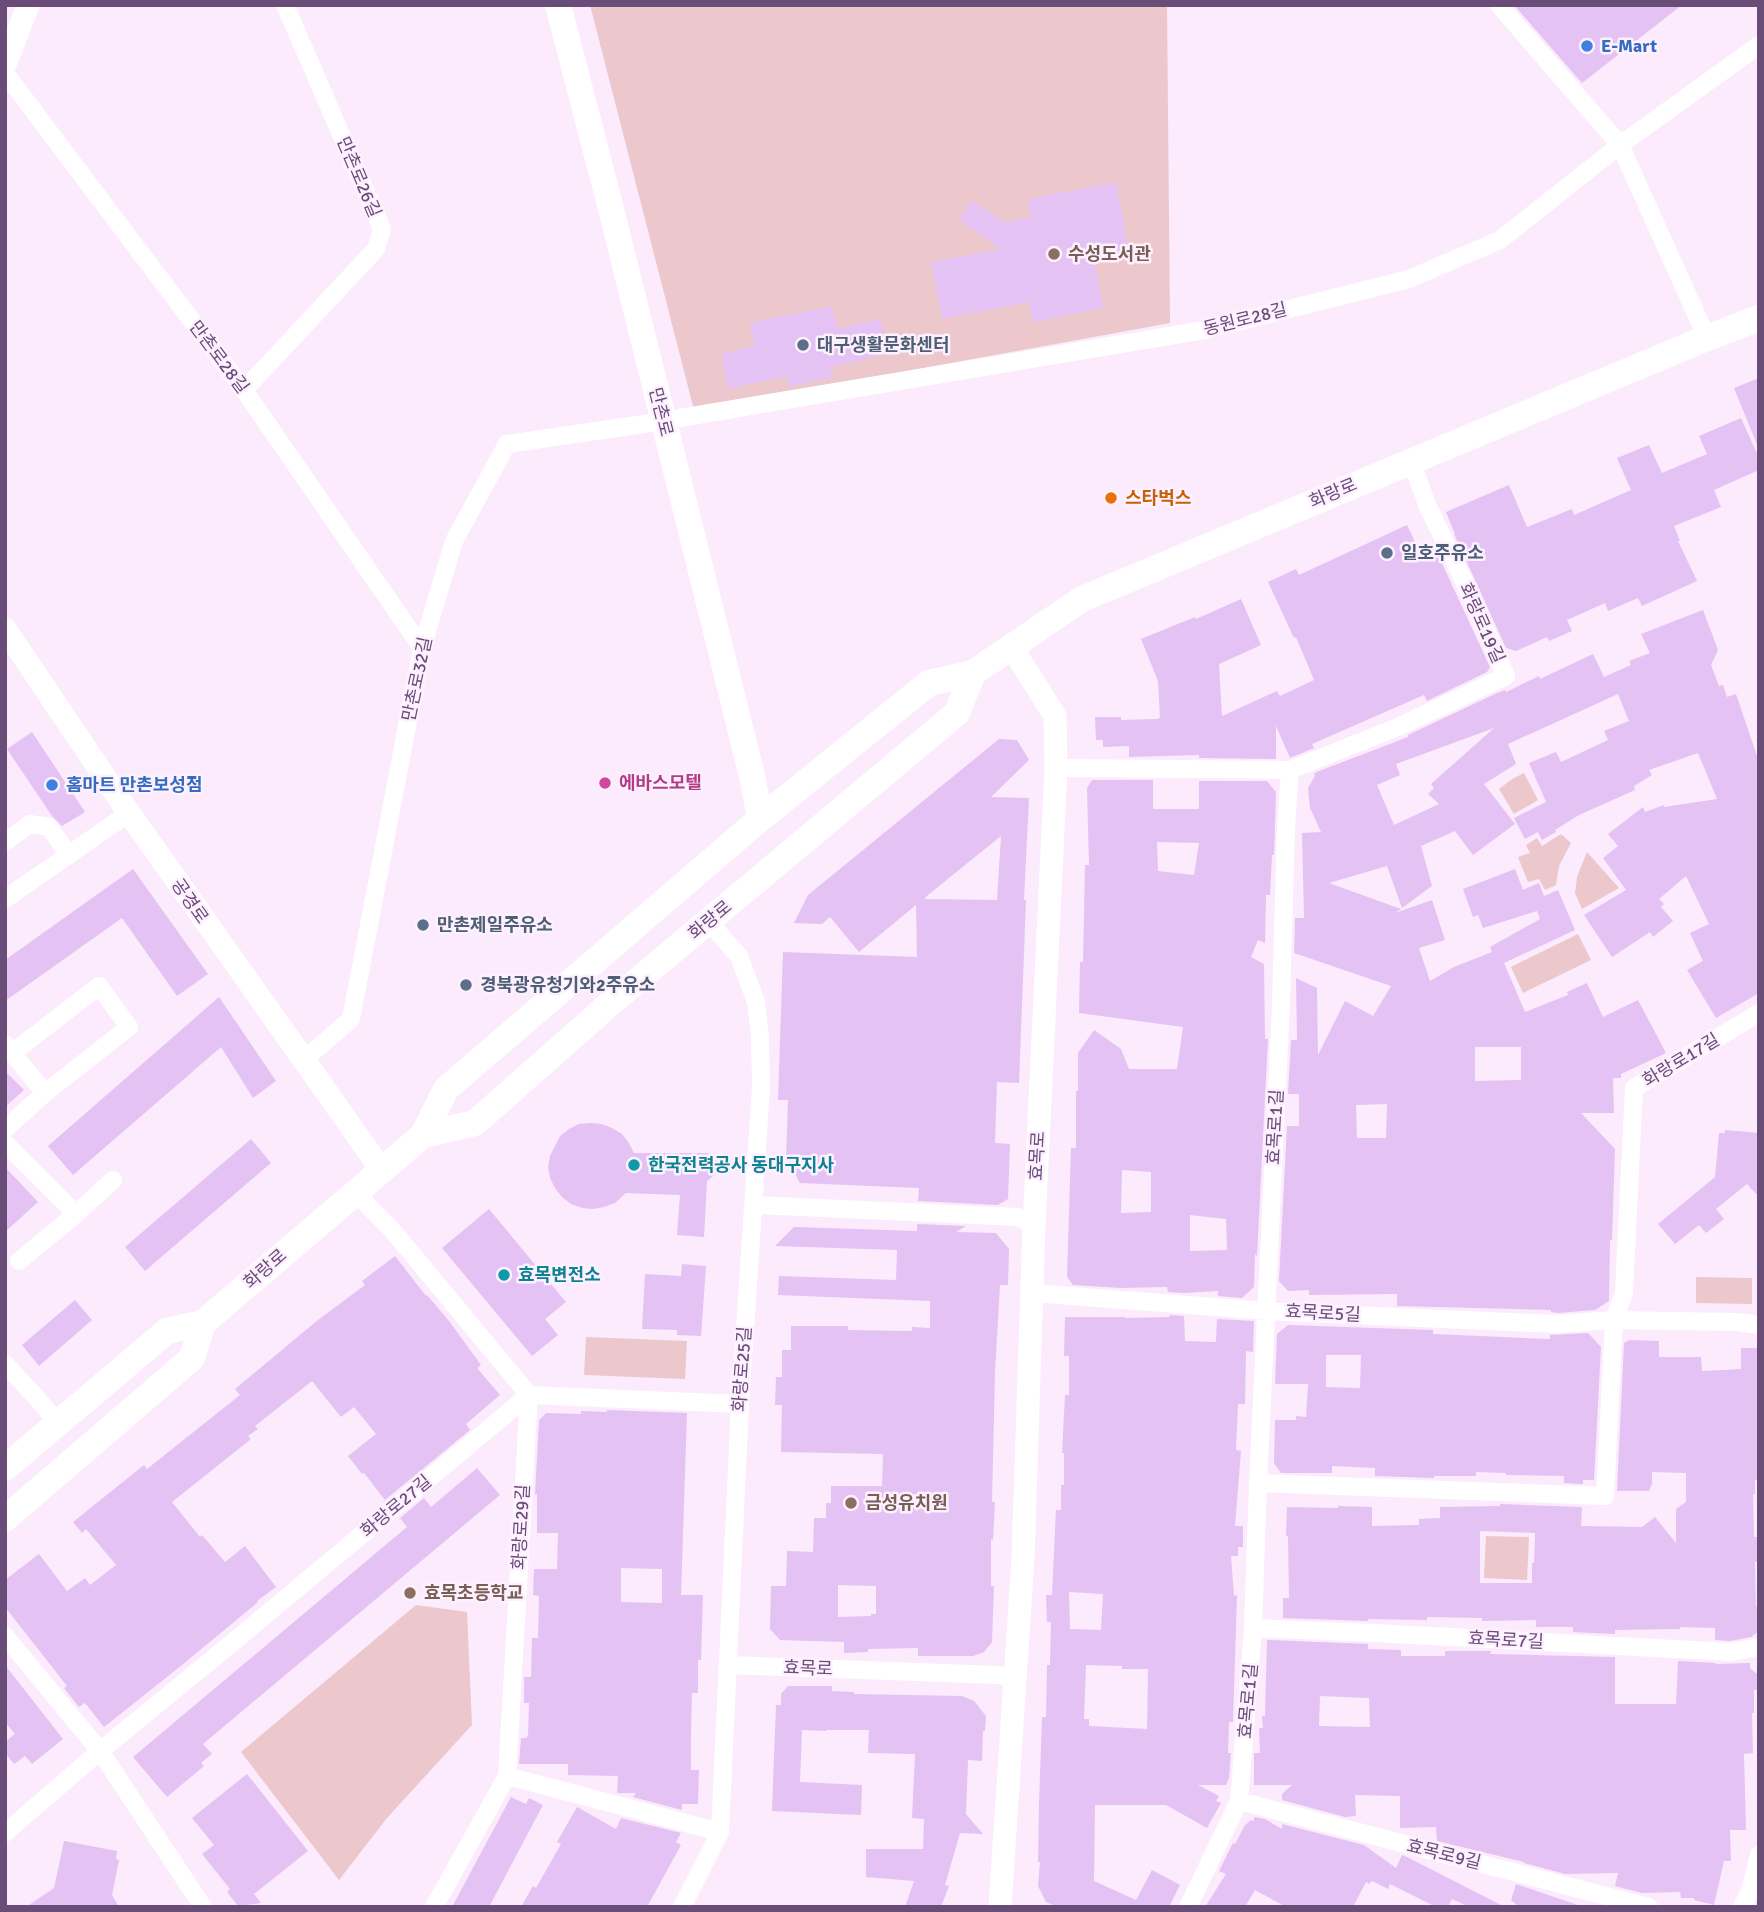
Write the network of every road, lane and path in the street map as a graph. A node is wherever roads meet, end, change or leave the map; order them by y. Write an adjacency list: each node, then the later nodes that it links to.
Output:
1 (28, 5): 6 (street)
2 (285, 5): 11 (street, 만촌로26길)
3 (558, 5): 12 (main road, 만촌로)
4 (1499, 5): 8 (street)
5 (1759, 46): 8 (street, 동원로28길)
6 (5, 65)
7 (5, 73): 11 (street, 만촌로28길)
8 (1620, 145): 10 (street); 12 (street, 동원로28길)
9 (1759, 318): 10 (main road, 화랑로)
10 (1707, 338): 13 (main road, 화랑로)
11 (244, 390): 16 (street, 만촌로28길)
12 (663, 420): 16 (street, 만촌로32길); 21 (main road, 만촌로)
13 (1411, 461): 15 (main road, 화랑로); 19 (street, 화랑로19길)
14 (5, 629): 20 (street, 공경로)
15 (1012, 646): 17 (main road, 화랑로); 18 (street, 효목로)
16 (422, 648): 28 (street, 만촌로32길)
17 (973, 673): 21 (main road, 화랑로); 25 (main road, 화랑로)
18 (1056, 768): 19 (street); 38 (street, 효목로)
19 (1290, 771): 41 (street, 효목로1길)
20 (129, 813): 23 (street); 28 (street, 공경로)
21 (760, 819): 31 (main road, 화랑로)
22 (5, 842): 23 (street)
23 (69, 855): 24 (street)
24 (5, 900)
25 (708, 921): 31 (main road, 화랑로); 36 (street, 화랑로25길)
26 (1759, 1013): 42 (street, 화랑로17길)
27 (9, 1048): 29 (street); 29 (street)
28 (302, 1059): 33 (street, 공경로)
29 (45, 1093): 30 (street)
30 (5, 1129)
31 (423, 1135): 33 (main road, 화랑로)
32 (5, 1143): 37 (street)
33 (382, 1169): 35 (main road, 화랑로)
34 (113, 1180): 37 (street)
35 (355, 1192): 43 (main road, 화랑로); 46 (street)
36 (754, 1205): 38 (street); 47 (street, 화랑로25길)
37 (76, 1214): 39 (street)
38 (1034, 1225): 40 (street, 효목로)
39 (19, 1261)
40 (1032, 1293): 41 (street, 효목로5길); 56 (street, 효목로)
41 (1267, 1311): 42 (street, 효목로5길); 50 (street, 효목로1길)
42 (1614, 1320): 44 (street, 효목로5길); 50 (street)
43 (204, 1323): 48 (main road, 화랑로); 51 (main road)
44 (1759, 1325)
45 (5, 1364): 48 (street)
46 (528, 1395): 47 (street); 57 (street, 화랑로27길); 58 (street, 화랑로29길)
47 (740, 1404): 55 (street, 화랑로25길)
48 (58, 1423): 49 (main road, 화랑로)
49 (5, 1468)
50 (1258, 1483): 52 (street, 효목로1길)
51 (5, 1519)
52 (1253, 1628): 54 (street, 효목로7길); 59 (street, 효목로1길)
53 (5, 1636): 57 (street)
54 (1759, 1647)
55 (727, 1665): 56 (street, 효목로); 60 (street, 화랑로25길)
56 (1014, 1678): 66 (street, 효목로)
57 (100, 1751): 61 (street, 화랑로27길); 63 (street)
58 (507, 1776): 60 (street); 64 (street, 화랑로29길)
59 (1240, 1801): 67 (street, 효목로1길); 68 (street, 효목로9길)
60 (720, 1832): 65 (street, 화랑로25길)
61 (5, 1833)
62 (1759, 1855): 69 (street)
63 (203, 1907)
64 (434, 1907)
65 (682, 1907)
66 (1000, 1907)
67 (1188, 1907)
68 (1649, 1907)
69 (1742, 1907)

